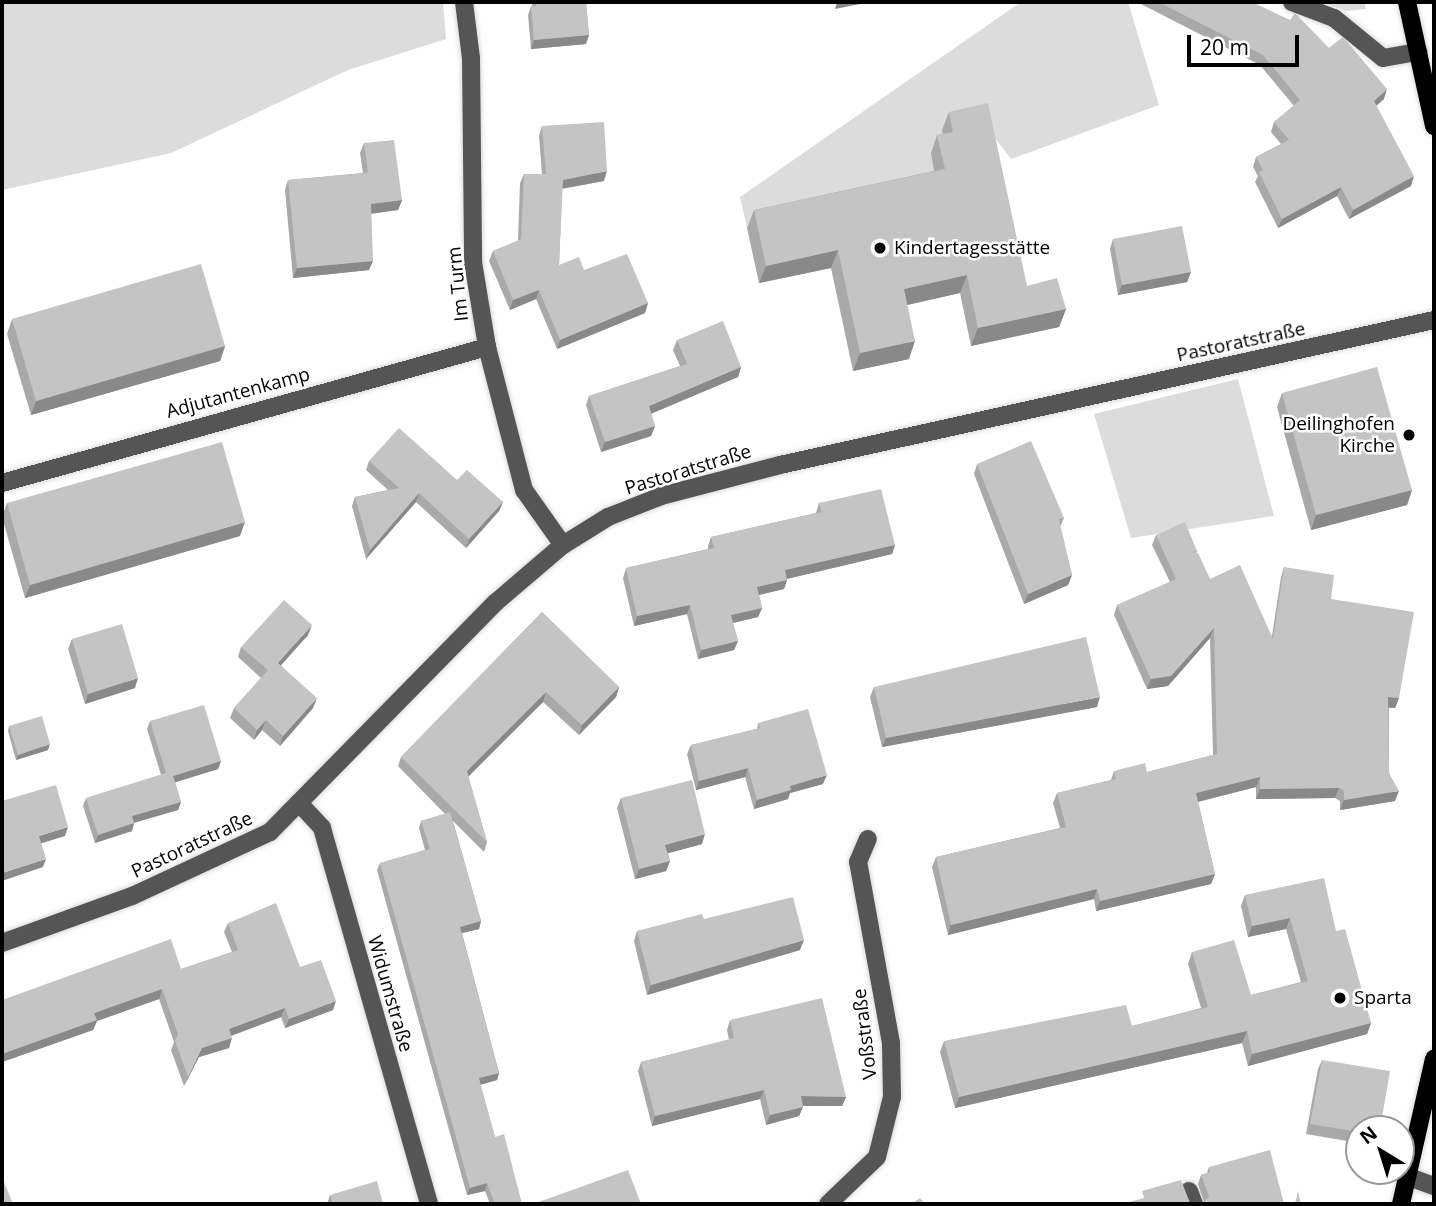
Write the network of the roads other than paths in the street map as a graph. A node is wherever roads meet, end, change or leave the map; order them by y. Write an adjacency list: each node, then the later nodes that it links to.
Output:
1 (464, 2): 7 (street, Im Turm)
2 (1292, 2): 4 (street)
3 (1407, 2): 4 (main road)
4 (1418, 52): 5 (main road)
5 (1434, 126)
6 (1434, 320): 9 (street, Pastoratstraße)
7 (486, 347): 8 (street, Adjutantenkamp); 9 (street, Im Turm)
8 (2, 483)
9 (563, 545): 10 (street, Pastoratstraße)
10 (299, 803): 12 (street, Pastoratstraße); 18 (street, Widumstraße)
11 (868, 839): 19 (street, Voßstraße)
12 (2, 943)
13 (1434, 1059): 14 (main road)
14 (1415, 1149)
15 (1415, 1179): 17 (street)
16 (1407, 1185): 20 (main road)
17 (1434, 1186)
18 (429, 1204)
19 (828, 1204)
20 (1401, 1204)

